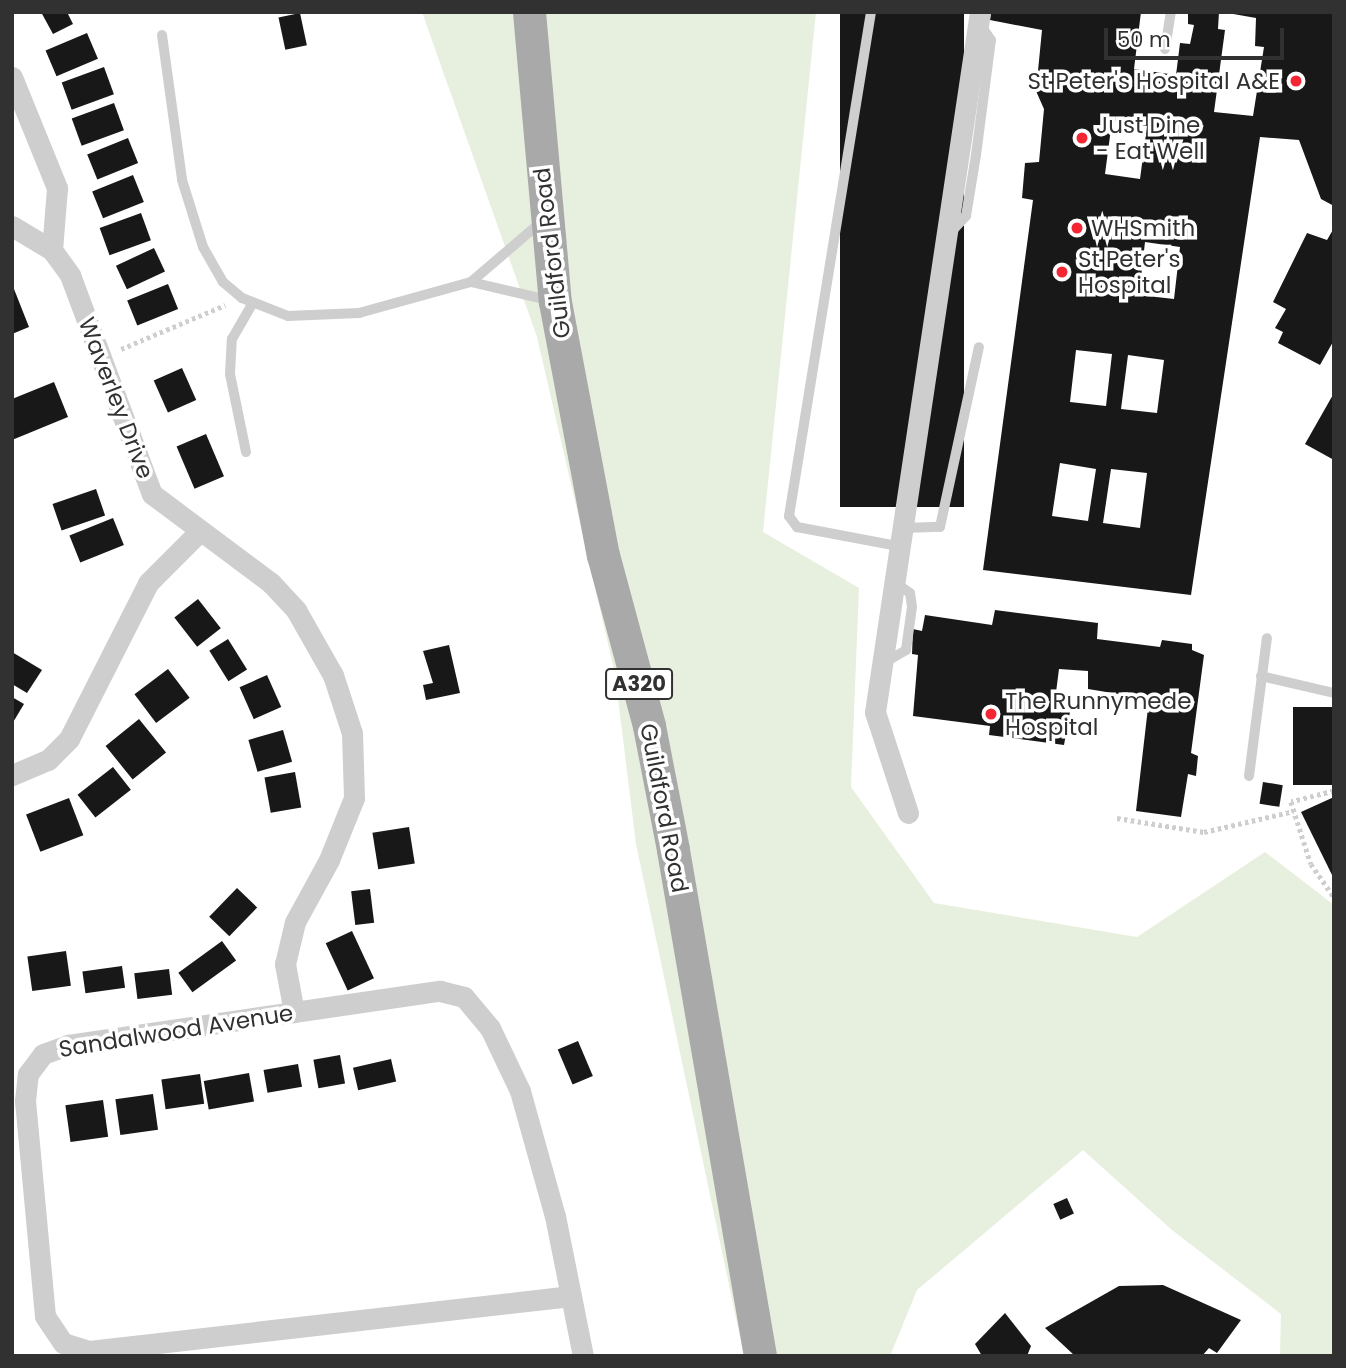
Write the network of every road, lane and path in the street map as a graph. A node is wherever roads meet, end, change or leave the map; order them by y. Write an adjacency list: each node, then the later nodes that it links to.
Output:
1 (529, 12): 8 (main road, Guildford Road / A320)
2 (871, 12): 18 (lane)
3 (1171, 12): 6 (lane)
4 (980, 17): 18 (street)
5 (162, 34): 12 (lane)
6 (1165, 49)
7 (12, 77): 10 (street)
8 (544, 219): 11 (lane); 13 (main road, Guildford Road / A320)
9 (12, 226): 10 (street, Waverley Drive)
10 (52, 250): 15 (street, Waverley Drive)
11 (471, 282): 12 (lane); 13 (lane)
12 (247, 302): 15 (path); 16 (lane)
13 (555, 302): 32 (main road, Guildford Road / A320)
14 (979, 347): 18 (lane)
15 (101, 358): 17 (street, Waverley Drive)
16 (246, 452)
17 (198, 533): 22 (street); 29 (street, Waverley Drive)
18 (901, 537): 26 (street)
19 (1267, 639): 20 (lane)
20 (1261, 676): 21 (lane); 23 (lane)
21 (1334, 693)
22 (12, 775)
23 (1249, 776)
24 (1334, 791): 25 (path)
25 (1294, 811): 27 (path); 28 (path)
26 (908, 813)
27 (1117, 818)
28 (1334, 897)
29 (294, 1012): 30 (street, Sandalwood Avenue); 30 (street, Sandalwood Avenue)
30 (572, 1296): 31 (street, Sandalwood Avenue)
31 (583, 1356)
32 (760, 1356)

